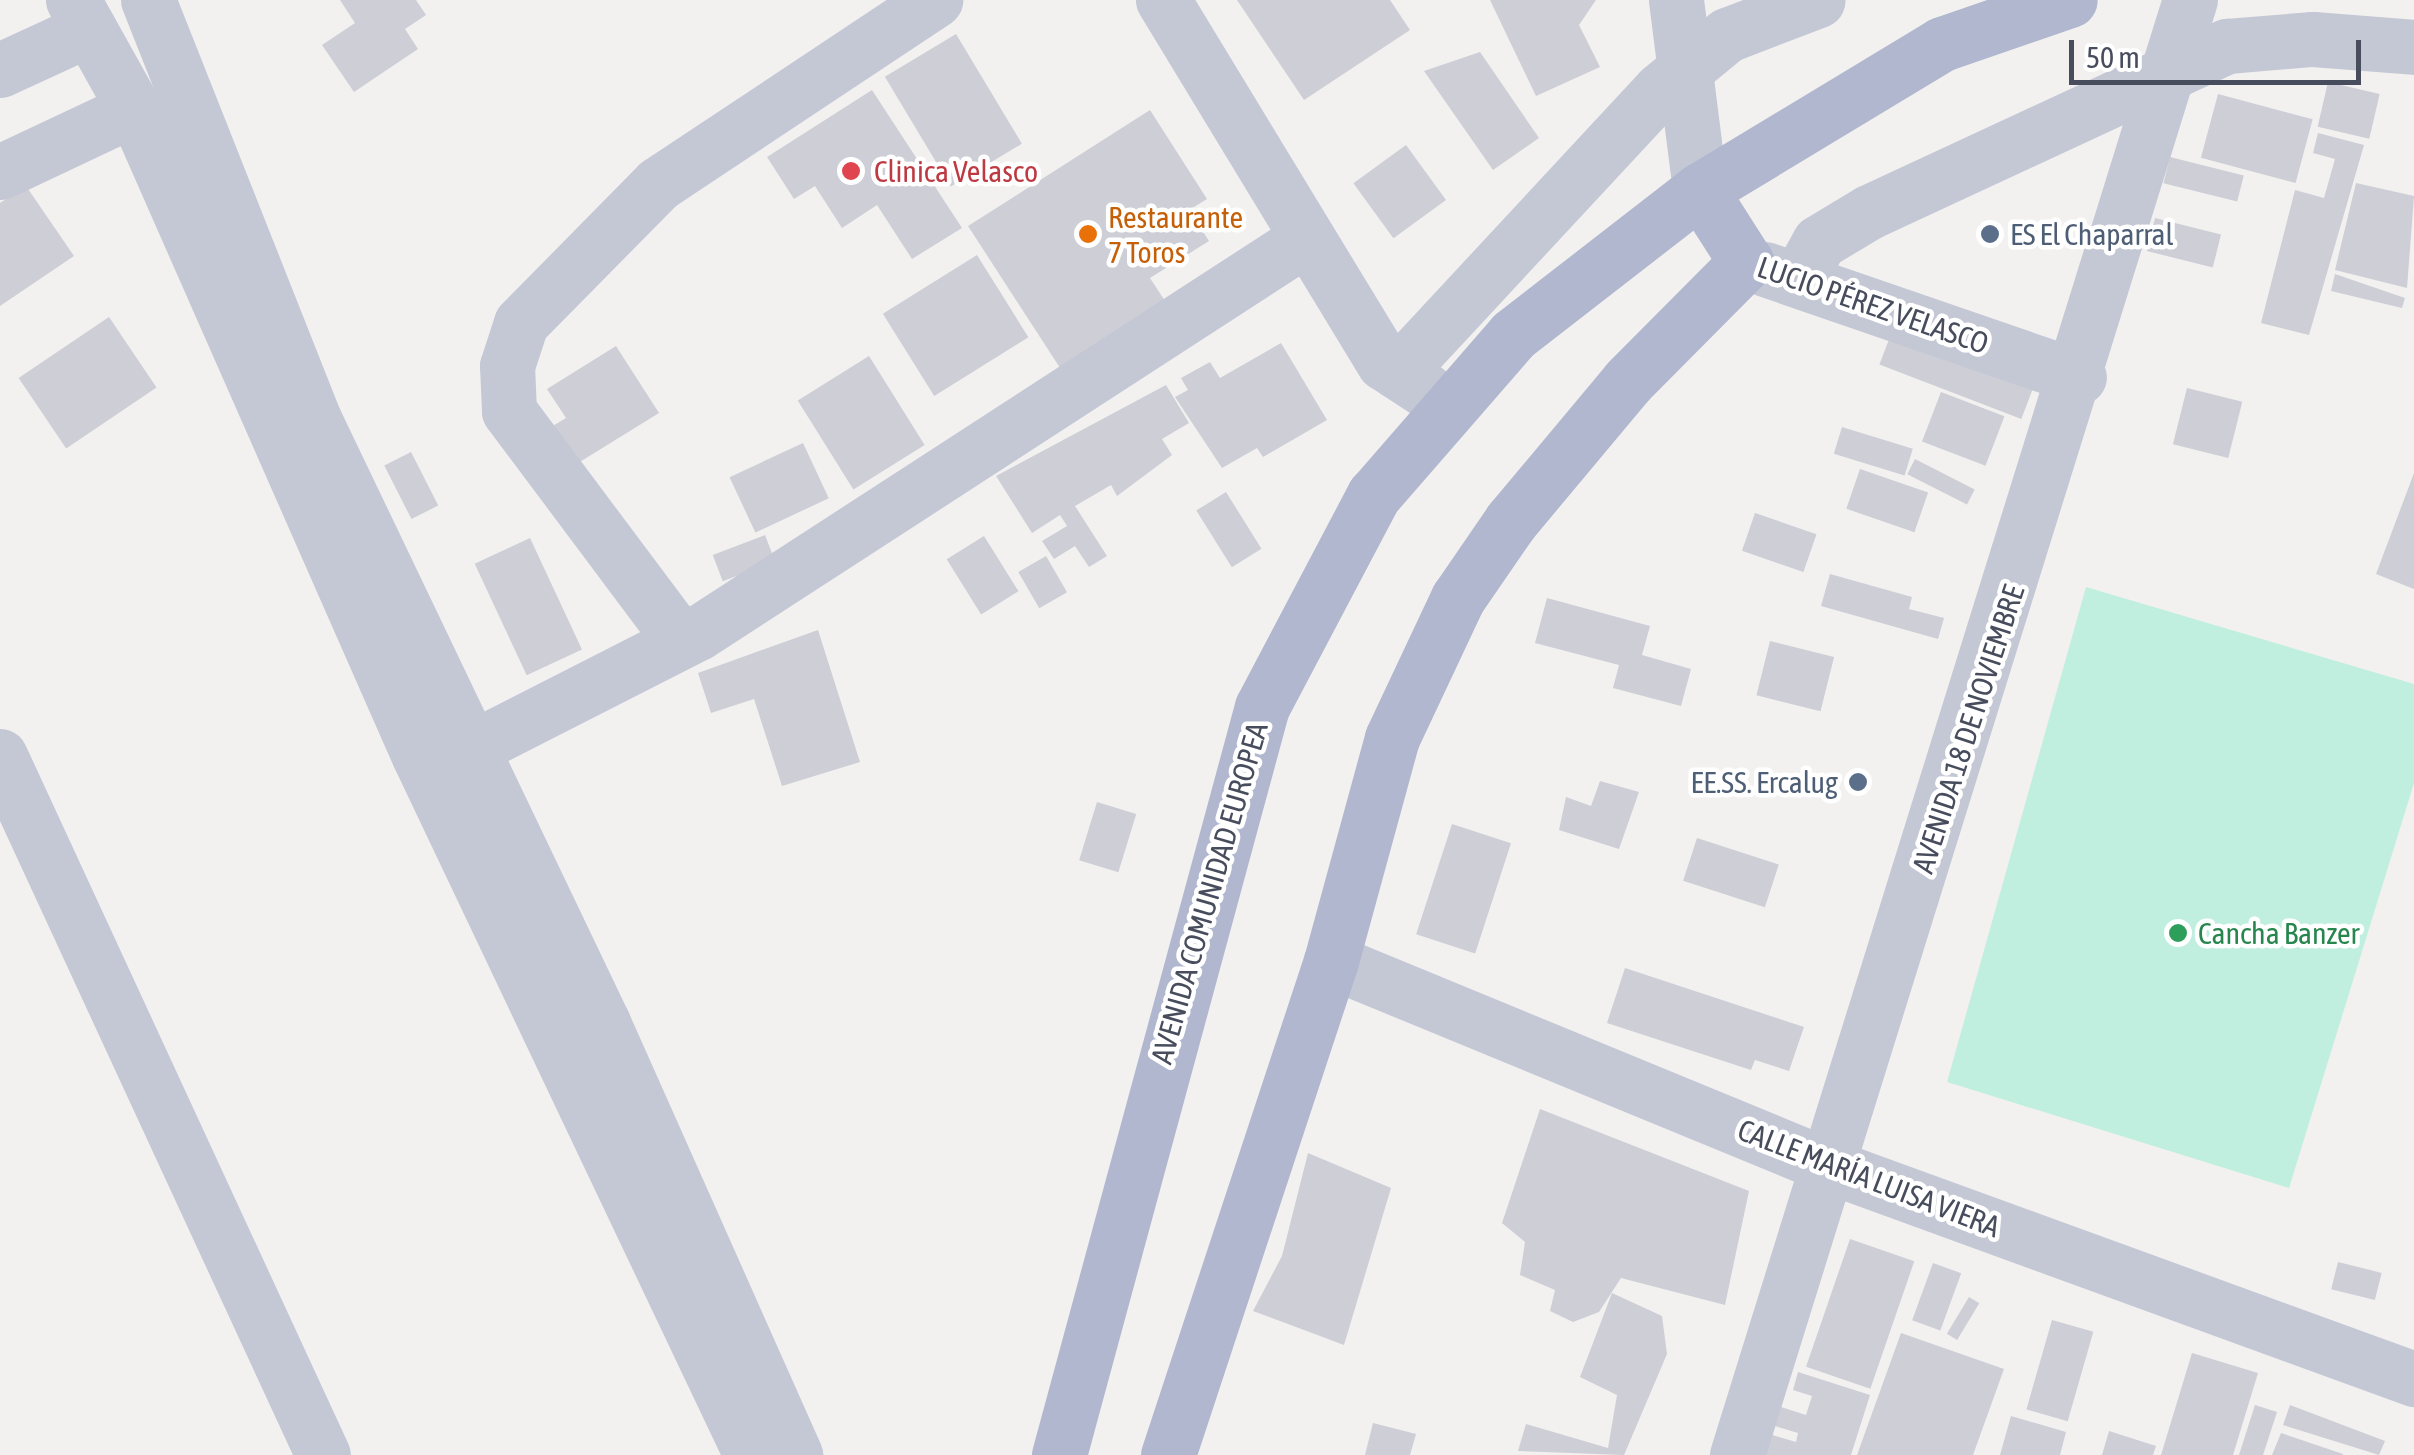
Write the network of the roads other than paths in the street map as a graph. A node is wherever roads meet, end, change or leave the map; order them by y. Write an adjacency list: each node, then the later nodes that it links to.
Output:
1 (149, 0): 24 (street)
2 (935, 0): 23 (street)
3 (1163, 0): 17 (street)
4 (1676, 0): 13 (street)
5 (1818, 0): 8 (street)
6 (2070, 0): 16 (main road, AVENIDA COMUNIDAD EUROPEA)
7 (2190, 0): 11 (street, AVENIDA 18 DE NOVIEMBRE)
8 (1766, 10): 13 (street)
9 (81, 14): 12 (street); 14 (street)
10 (2414, 47): 11 (street)
11 (2176, 67): 19 (street); 21 (street, AVENIDA 18 DE NOVIEMBRE)
12 (0, 70)
13 (1683, 72): 16 (street); 20 (street)
14 (134, 109): 15 (street); 30 (street)
15 (0, 172)
16 (1700, 190): 18 (main road, LUCIO PÉREZ VELASCO); 22 (main road, AVENIDA COMUNIDAD EUROPEA)
17 (1307, 238): 20 (street); 23 (street)
18 (1746, 262): 19 (street, LUCIO PÉREZ VELASCO); 26 (main road)
19 (1798, 280): 21 (street, LUCIO PÉREZ VELASCO)
20 (1398, 372): 22 (street)
21 (2080, 377): 27 (street, AVENIDA 18 DE NOVIEMBRE)
22 (1446, 404): 32 (main road, AVENIDA COMUNIDAD EUROPEA)
23 (681, 642): 24 (street)
24 (466, 751): 31 (street)
25 (0, 756): 29 (street)
26 (1330, 961): 27 (street, CALLE MARÍA LUISA VIERA); 33 (main road)
27 (1829, 1166): 28 (street, CALLE MARÍA LUISA VIERA); 34 (street, AVENIDA 18 DE NOVIEMBRE)
28 (2414, 1379)
29 (323, 1455)
30 (752, 1455)
31 (795, 1455)
32 (1058, 1455)
33 (1168, 1455)
34 (1736, 1455)

